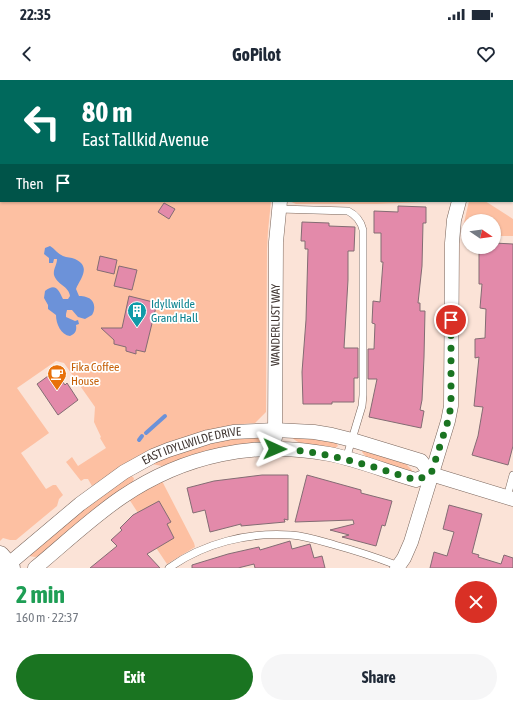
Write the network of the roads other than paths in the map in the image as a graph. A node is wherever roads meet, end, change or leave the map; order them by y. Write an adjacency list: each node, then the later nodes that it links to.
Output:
1 (459, 202): 7 (street)
2 (279, 205): 3 (street, WANDERLUST WAY); 4 (lane)
3 (275, 430): 4 (street, EAST IDYLLWILDE DRIVE); 5 (street, WANDERLUST WAY); 10 (street, EAST IDYLLWILDE DRIVE)
4 (352, 440): 6 (lane); 7 (street, EAST IDYLLWILDE DRIVE)
5 (275, 449): 6 (street, EAST IDYLLWILDE DRIVE); 12 (street, EAST IDYLLWILDE DRIVE)
6 (346, 459): 7 (street, EAST IDYLLWILDE DRIVE)
7 (431, 474): 9 (street, EAST IDYLLWILDE DRIVE); 11 (street)
8 (513, 475): 9 (lane)
9 (510, 498)
10 (6, 564)
11 (398, 567): 13 (lane)
12 (34, 568)
13 (169, 568)

